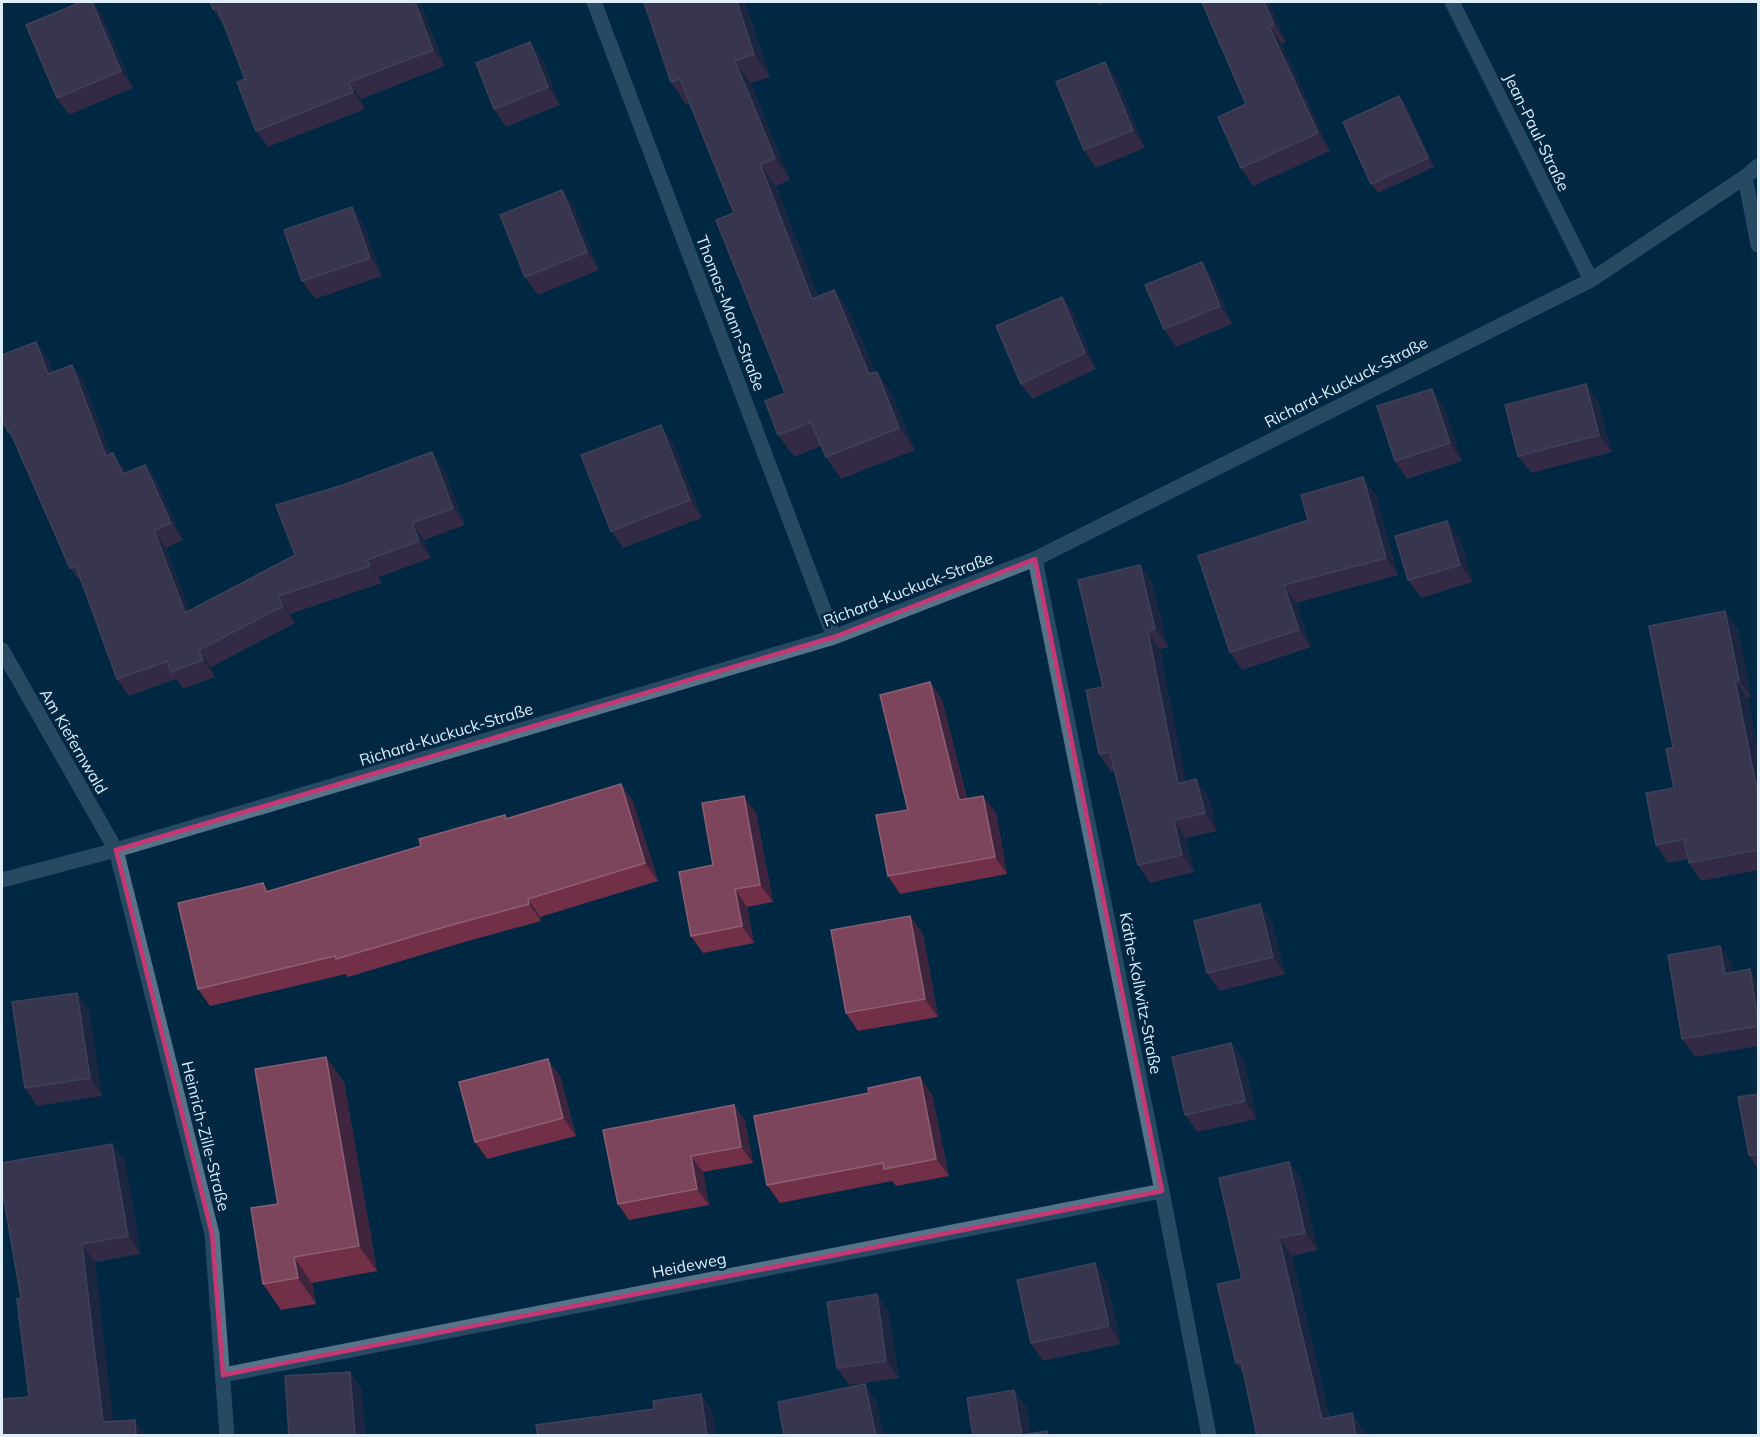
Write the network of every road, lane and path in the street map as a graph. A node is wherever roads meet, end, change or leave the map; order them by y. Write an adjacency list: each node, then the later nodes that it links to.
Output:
1 (594, 2): 8 (street, Thomas-Mann-Straße)
2 (1452, 2): 6 (street, Jean-Paul-Straße)
3 (1758, 165): 4 (street, Richard-Kuckuck-Straße)
4 (1745, 177): 5 (street); 6 (street, Richard-Kuckuck-Straße)
5 (1758, 245)
6 (1591, 280): 7 (street, Richard-Kuckuck-Straße)
7 (1035, 559): 8 (street, Richard-Kuckuck-Straße); 12 (street, Käthe-Kollwitz-Straße)
8 (834, 638): 10 (street, Richard-Kuckuck-Straße)
9 (2, 650): 10 (street, Am Kiefernwald)
10 (116, 850): 11 (street, Richard-Kuckuck-Straße); 13 (street, Heinrich-Zille-Straße)
11 (2, 880)
12 (1162, 1191): 13 (street, Heideweg); 15 (street, Käthe-Kollwitz-Straße)
13 (223, 1375): 14 (street, Heinrich-Zille-Straße)
14 (227, 1436)
15 (1209, 1436)

